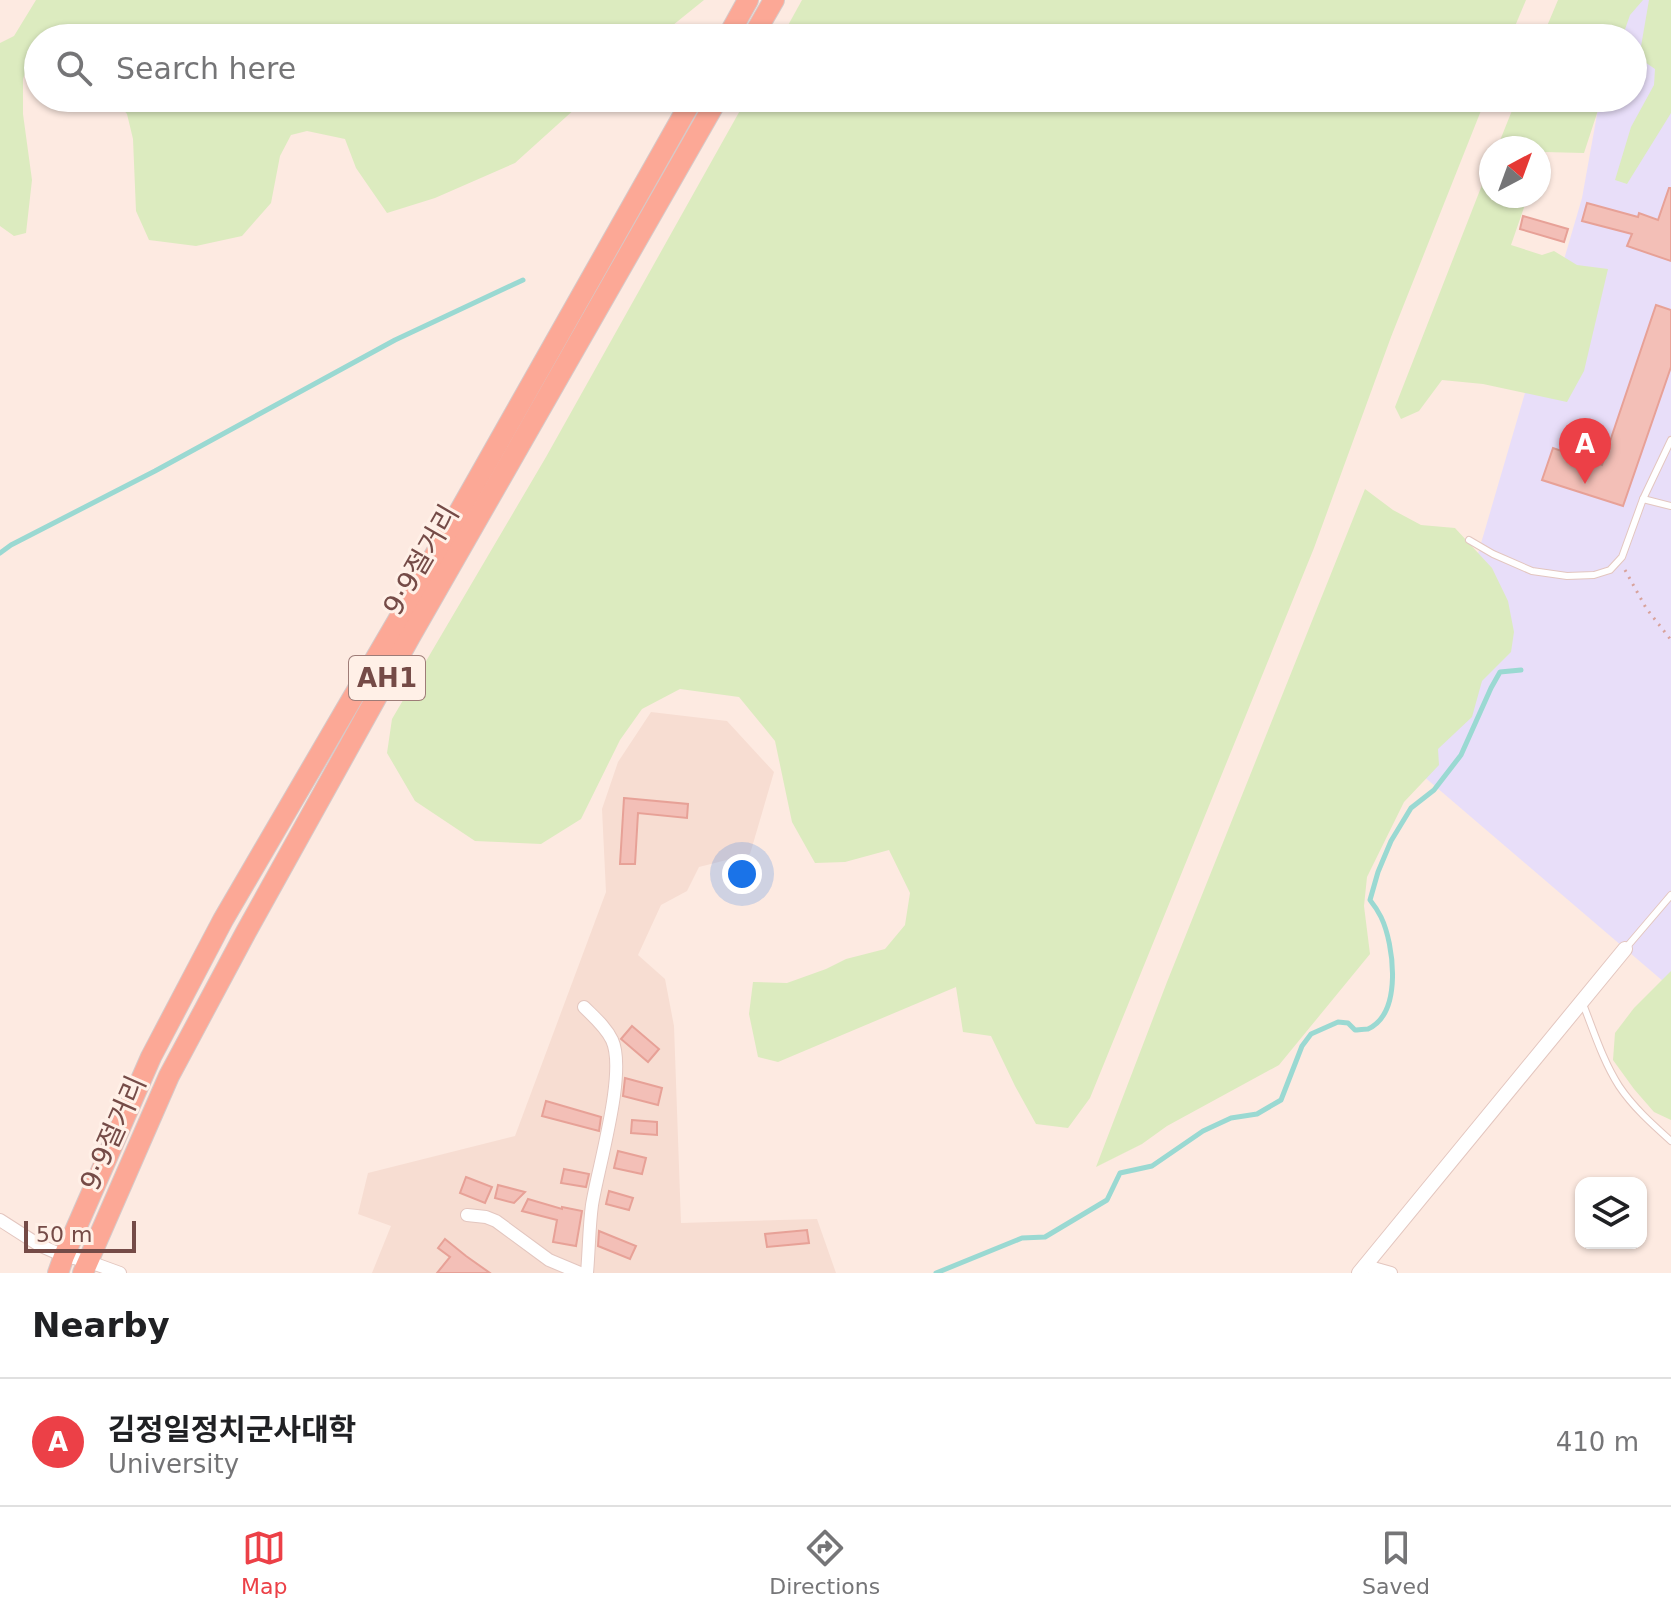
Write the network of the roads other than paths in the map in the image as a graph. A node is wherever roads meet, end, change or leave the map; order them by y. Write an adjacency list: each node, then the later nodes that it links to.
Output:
1 (748, 0): 3 (highway)
2 (774, 0): 4 (highway)
3 (735, 24)
4 (760, 24)
5 (685, 112): 19 (highway, 9·9절거리 / AH1)
6 (710, 112): 20 (highway, 9·9절거리 / AH1)
7 (1671, 440): 8 (lane)
8 (1643, 499): 9 (lane); 10 (lane)
9 (1671, 506)
10 (1469, 540)
11 (1671, 895): 12 (lane)
12 (1625, 949): 13 (street)
13 (1582, 1001): 15 (lane); 21 (street)
14 (584, 1007): 25 (street)
15 (1671, 1141)
16 (467, 1215): 18 (street)
17 (0, 1220): 19 (street)
18 (552, 1262): 23 (street); 24 (street)
19 (61, 1264): 20 (street)
20 (85, 1267): 22 (street)
21 (1363, 1270): 26 (street)
22 (120, 1273)
23 (542, 1273)
24 (580, 1273)
25 (587, 1273)
26 (1391, 1273)

